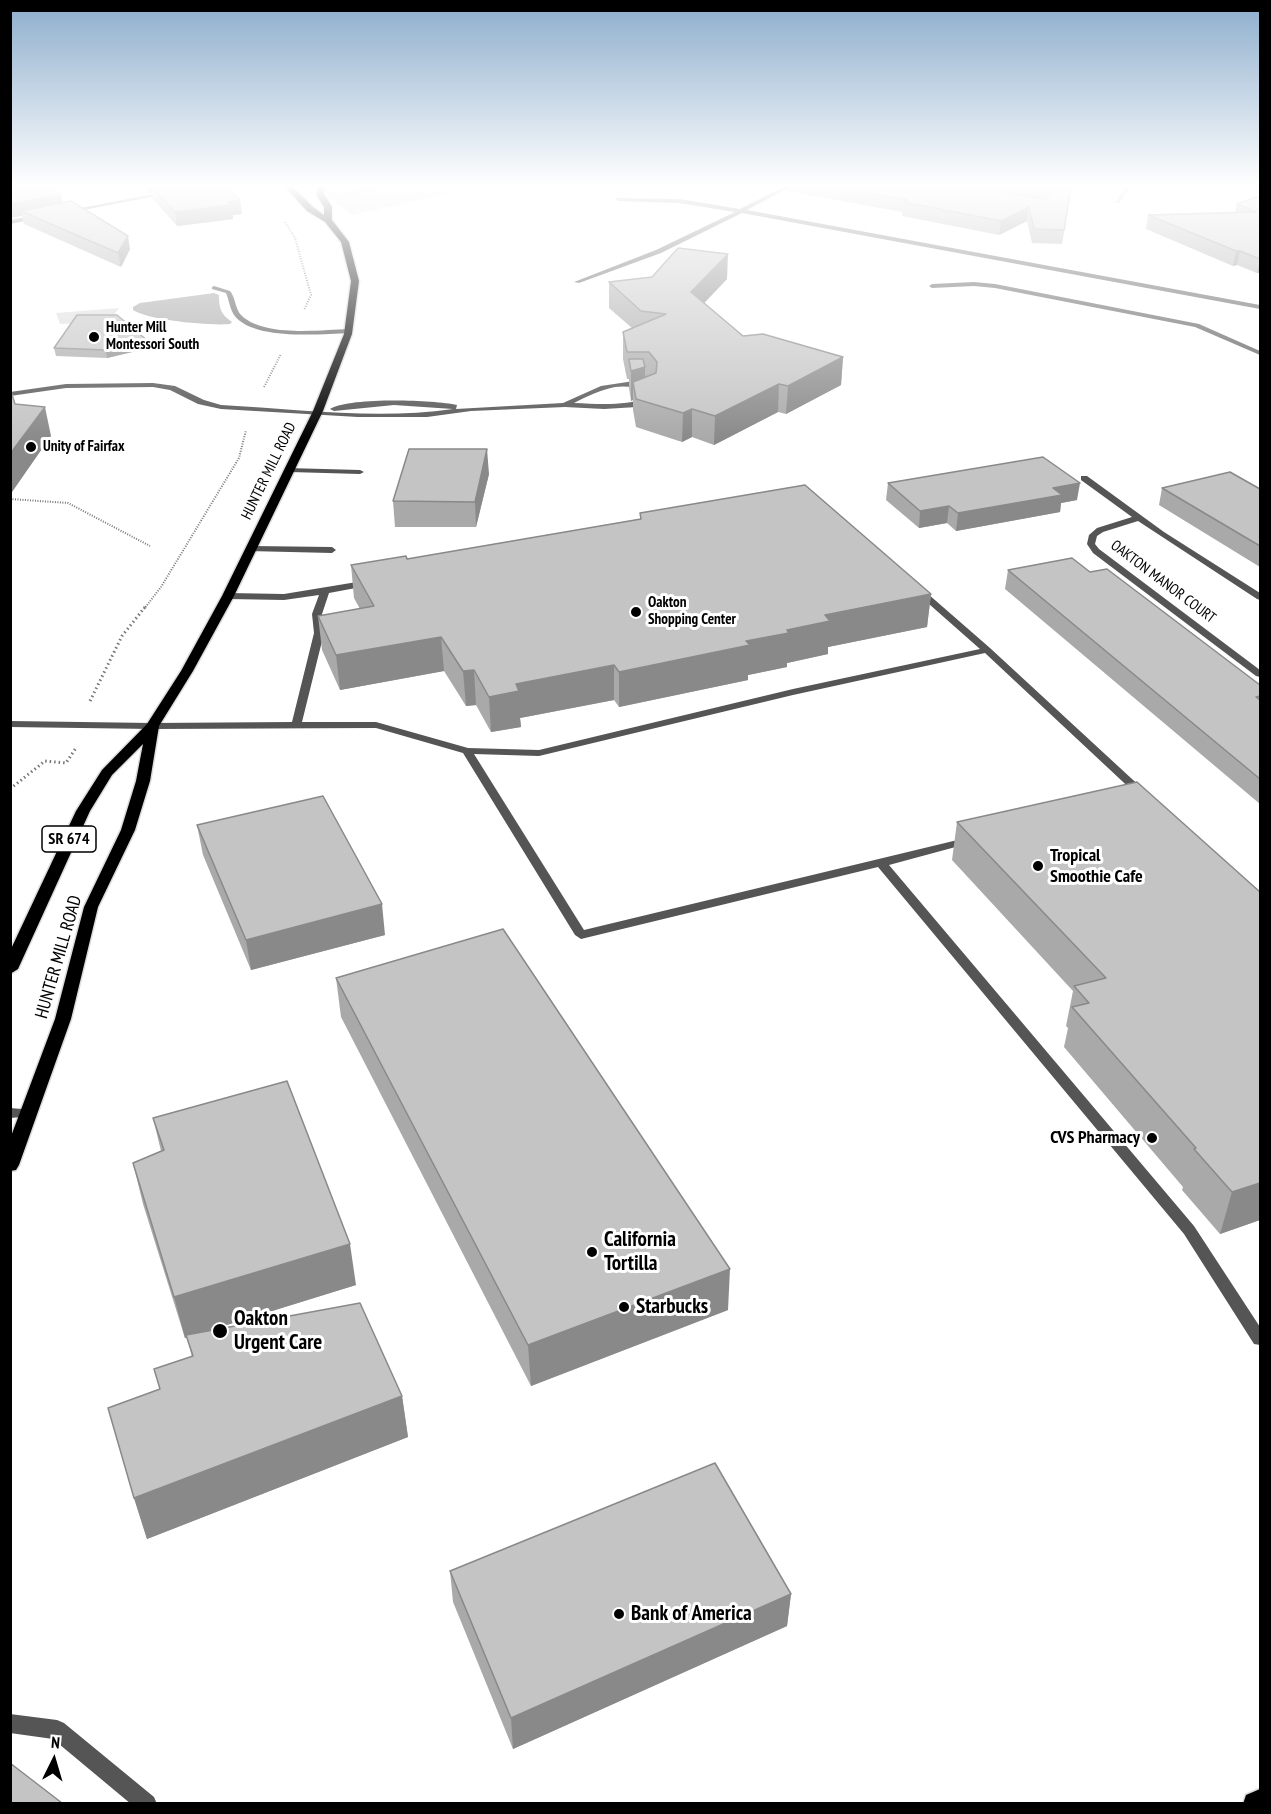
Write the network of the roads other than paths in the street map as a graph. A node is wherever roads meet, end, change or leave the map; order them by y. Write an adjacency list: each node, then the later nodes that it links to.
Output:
1 (353, 272): 8 (main road, HUNTER MILL ROAD / SR 674)
2 (610, 272): 4 (street)
3 (1068, 272): 7 (street)
4 (577, 282)
5 (932, 286): 9 (street)
6 (214, 288): 8 (street)
7 (1260, 307)
8 (349, 331): 12 (main road, HUNTER MILL ROAD / SR 674)
9 (1260, 354)
10 (10, 394): 12 (street)
11 (565, 405): 11 (street); 12 (street)
12 (318, 411): 13 (main road, HUNTER MILL ROAD / SR 674)
13 (290, 470): 14 (street); 17 (main road, HUNTER MILL ROAD / SR 674)
14 (360, 472)
15 (1084, 478): 16 (street, OAKTON MANOR COURT)
16 (1138, 519): 23 (street); 25 (street, OAKTON MANOR COURT)
17 (251, 549): 18 (street); 22 (main road, HUNTER MILL ROAD / SR 674)
18 (332, 550)
19 (383, 581): 21 (street)
20 (913, 586): 24 (street)
21 (325, 591): 22 (street); 28 (street)
22 (228, 596): 27 (main road, HUNTER MILL ROAD / SR 674)
23 (1260, 597)
24 (987, 650): 29 (street); 30 (street)
25 (1260, 674)
26 (10, 724): 27 (street)
27 (152, 726): 28 (street); 33 (main road, HUNTER MILL ROAD / SR 674); 35 (main road, HUNTER MILL ROAD / SR 674)
28 (296, 726): 29 (street)
29 (466, 751): 32 (street)
30 (1144, 800)
31 (980, 838): 32 (street)
32 (880, 863): 37 (street)
33 (10, 969)
34 (10, 1113): 35 (street)
35 (29, 1113): 36 (main road, HUNTER MILL ROAD / SR 674)
36 (10, 1165)
37 (1260, 1339)
38 (10, 1724): 40 (street)
39 (1260, 1801): 41 (main road)
40 (147, 1803)
41 (1255, 1803)

